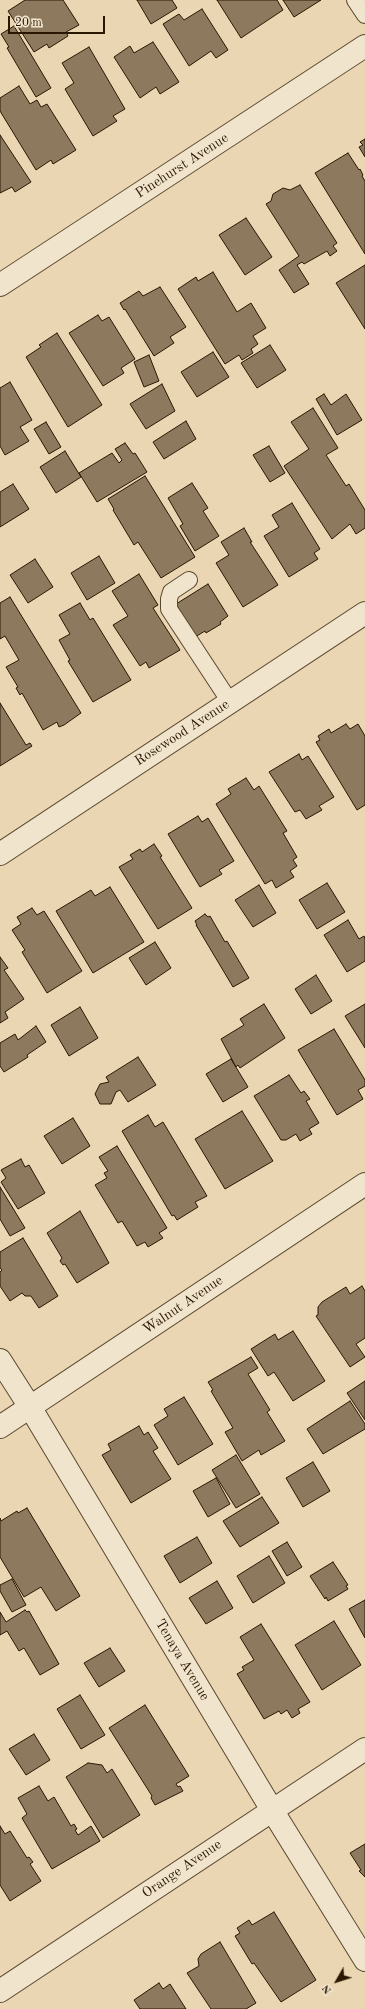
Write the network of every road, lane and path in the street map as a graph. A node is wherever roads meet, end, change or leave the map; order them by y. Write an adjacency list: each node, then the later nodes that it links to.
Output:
1 (355, 0): 2 (lane)
2 (365, 15)
3 (365, 46): 4 (street, Pinehurst Avenue)
4 (0, 285)
5 (189, 580): 7 (lane)
6 (365, 613): 7 (street, Rosewood Avenue)
7 (230, 702): 8 (street, Rosewood Avenue)
8 (0, 854)
9 (365, 1184): 11 (street, Walnut Avenue)
10 (0, 1360): 11 (street, Tenaya Avenue)
11 (30, 1407): 12 (street, Walnut Avenue); 14 (street, Tenaya Avenue)
12 (0, 1427)
13 (365, 1748): 14 (street, Orange Avenue)
14 (272, 1810): 15 (street, Tenaya Avenue); 16 (street, Orange Avenue)
15 (365, 1960)
16 (0, 1990)

